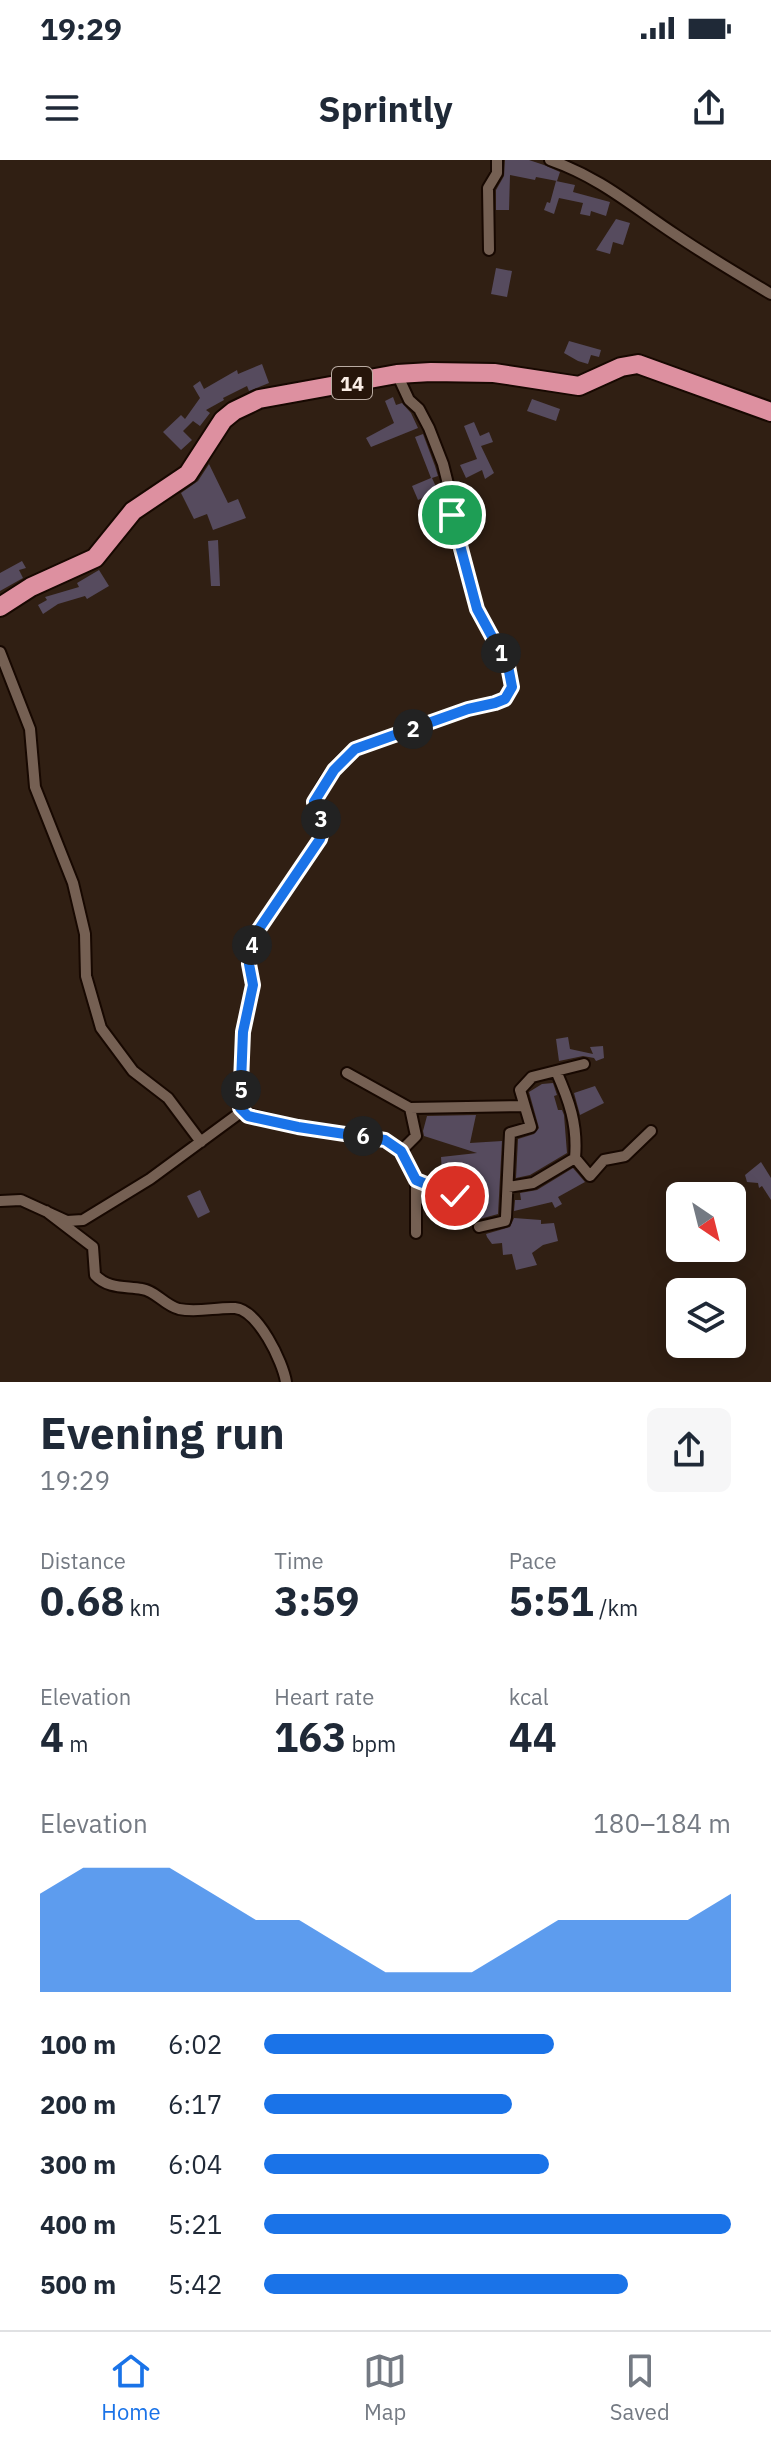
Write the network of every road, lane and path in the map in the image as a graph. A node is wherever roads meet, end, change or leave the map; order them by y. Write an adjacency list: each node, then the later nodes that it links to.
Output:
1 (497, 160): 3 (street)
2 (550, 160): 4 (street)
3 (489, 250)
4 (771, 294)
5 (397, 374): 6 (highway, 14); 7 (highway, 14); 14 (street)
6 (771, 412)
7 (0, 607)
8 (0, 652): 16 (street)
9 (584, 1064): 10 (street)
10 (556, 1071): 12 (street); 18 (street)
11 (347, 1073): 13 (street)
12 (524, 1106): 13 (street); 20 (street)
13 (410, 1108): 17 (street)
14 (241, 1112): 16 (street); 17 (street)
15 (651, 1131): 18 (street)
16 (201, 1142): 23 (street)
17 (401, 1151): 19 (street)
18 (575, 1158): 20 (street)
19 (416, 1180): 21 (street); 25 (street)
20 (508, 1187): 24 (street)
21 (477, 1195)
22 (0, 1201): 23 (street)
23 (46, 1211): 26 (street)
24 (479, 1227)
25 (416, 1233)
26 (286, 1382)

